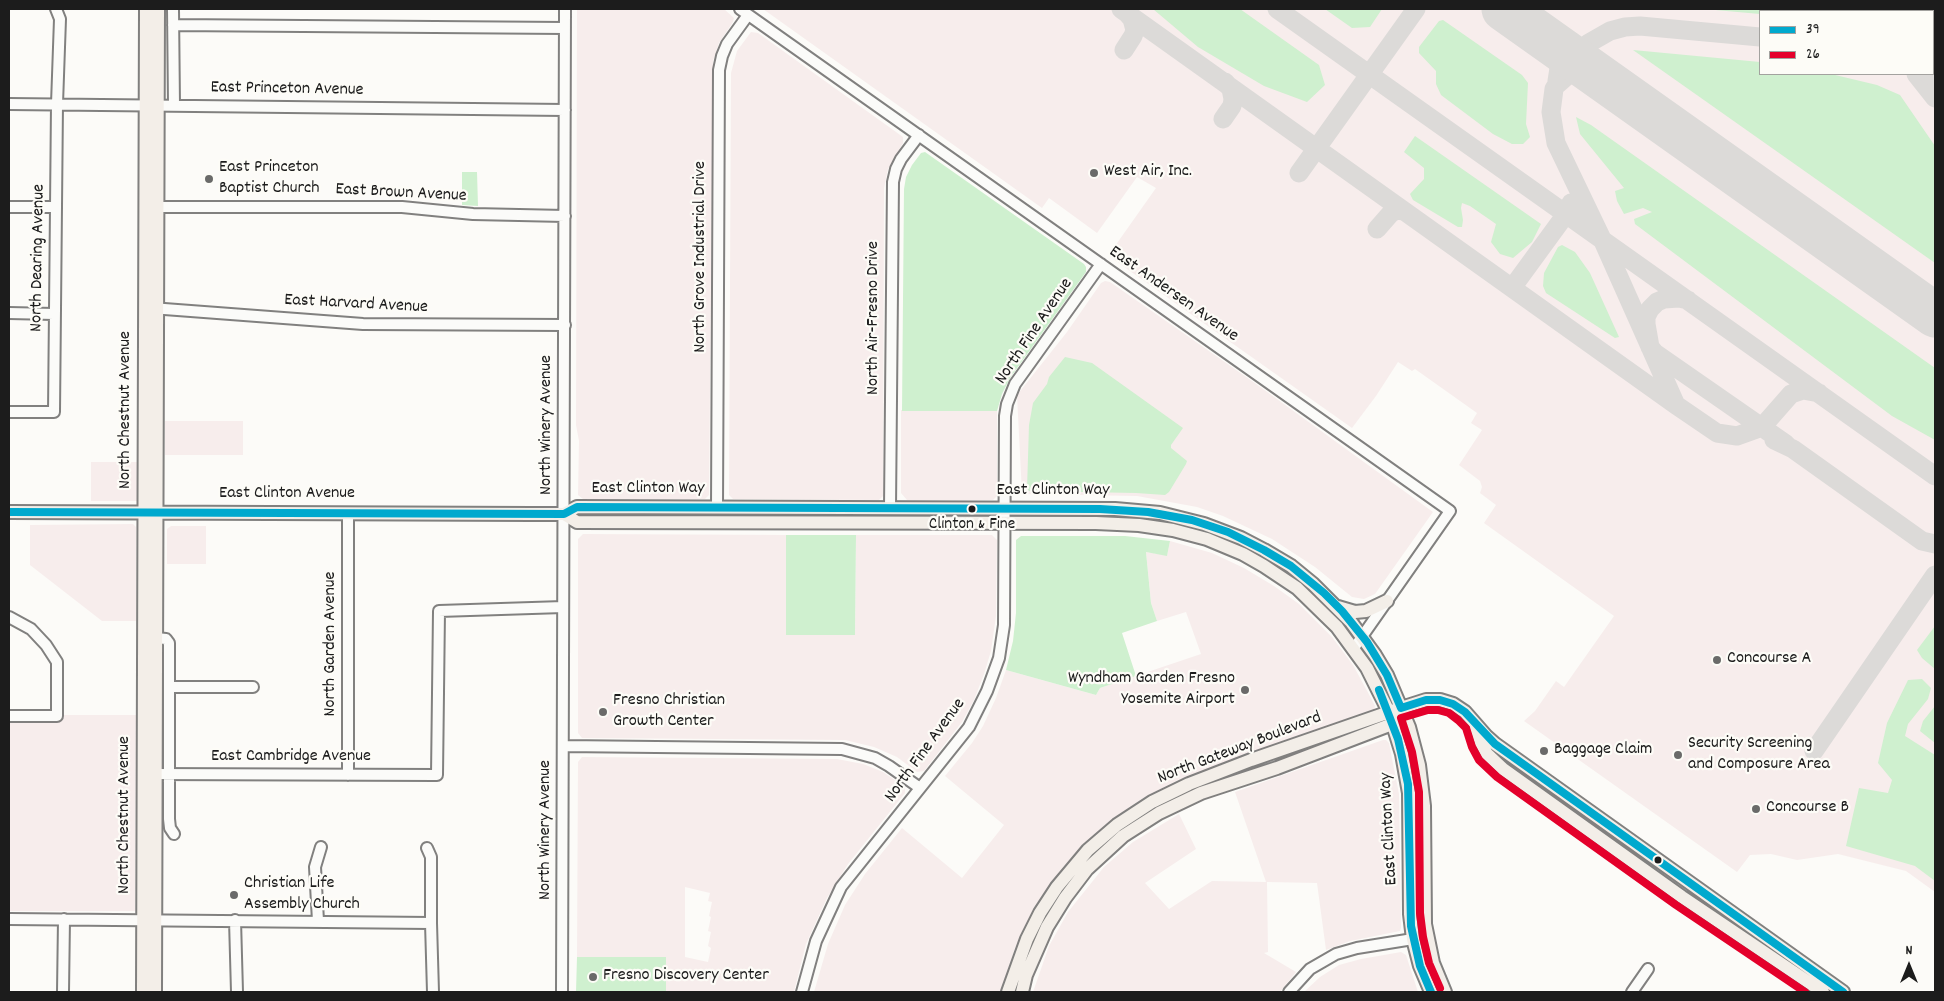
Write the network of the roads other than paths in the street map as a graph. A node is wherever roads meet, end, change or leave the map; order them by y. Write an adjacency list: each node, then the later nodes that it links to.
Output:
1 (56, 9): 10 (street, North Dearing Avenue)
2 (146, 9): 11 (main road, North Chestnut Avenue)
3 (158, 9): 11 (main road, North Chestnut Avenue)
4 (173, 9): 7 (street)
5 (565, 9): 8 (street, North Winery Avenue)
6 (744, 12): 14 (street, East Andersen Avenue); 25 (street, North Grove Industrial Drive)
7 (173, 25): 8 (street); 12 (street)
8 (565, 28): 13 (street, North Winery Avenue)
9 (9, 104): 10 (street, East Princeton Avenue)
10 (57, 104): 11 (street, East Princeton Avenue); 16 (street, North Dearing Avenue)
11 (152, 105): 12 (street, East Princeton Avenue); 17 (main road, North Chestnut Avenue)
12 (174, 105): 13 (street, East Princeton Avenue)
13 (565, 110): 18 (street, North Winery Avenue)
14 (919, 136): 19 (street, East Andersen Avenue); 26 (street, North Air-Fresno Drive)
15 (9, 207): 16 (street)
16 (56, 207): 22 (street, North Dearing Avenue)
17 (151, 207): 18 (street, East Brown Avenue); 20 (main road, North Chestnut Avenue)
18 (565, 216): 23 (street, North Winery Avenue)
19 (1101, 264): 27 (street, North Fine Avenue); 35 (street, East Andersen Avenue)
20 (151, 308): 23 (street, East Harvard Avenue); 29 (main road, North Chestnut Avenue)
21 (9, 314): 22 (street)
22 (54, 314): 24 (street, North Dearing Avenue)
23 (565, 325): 31 (street, North Winery Avenue)
24 (9, 412)
25 (717, 508): 26 (main road, East Clinton Way); 31 (main road, East Clinton Way)
26 (890, 508): 27 (main road, East Clinton Way)
27 (1005, 509): 32 (street, North Fine Avenue); 34 (main road, East Clinton Way)
28 (9, 512): 29 (main road, East Clinton Avenue)
29 (150, 512): 30 (main road, East Clinton Avenue); 40 (main road, North Chestnut Avenue); 49 (main road, North Chestnut Avenue)
30 (348, 513): 31 (main road, East Clinton Avenue); 50 (street, North Garden Avenue)
31 (564, 514): 32 (main road, East Clinton Way); 36 (street, North Winery Avenue)
32 (1005, 523): 33 (main road, East Clinton Way); 52 (street, North Fine Avenue)
33 (1178, 531): 34 (main road); 41 (main road, East Clinton Way)
34 (1252, 543): 37 (main road, East Clinton Way)
35 (1387, 601): 37 (main road); 39 (street, East Andersen Avenue)
36 (563, 607): 48 (street, North Winery Avenue); 50 (street, East Cambridge Avenue)
37 (1338, 607): 39 (main road, East Clinton Way)
38 (9, 617): 45 (street)
39 (1362, 636): 41 (street, East Andersen Avenue); 44 (main road, East Clinton Way)
40 (156, 638): 42 (street, North Chestnut Avenue); 49 (main road, North Chestnut Avenue)
41 (1354, 648): 46 (main road, East Clinton Way)
42 (169, 687): 43 (street); 49 (street, North Chestnut Avenue)
43 (253, 687)
44 (1404, 713): 46 (main road, North Gateway Boulevard); 47 (main road, North Gateway Boulevard); 78 (main road, East Clinton Way)
45 (9, 716)
46 (1391, 718): 51 (main road, North Gateway Boulevard); 64 (main road, East Clinton Way)
47 (1475, 723): 56 (main road, North Gateway Boulevard); 57 (main road)
48 (563, 746): 52 (street); 71 (street, North Winery Avenue)
49 (156, 774): 50 (street, East Cambridge Avenue); 53 (street, North Chestnut Avenue); 60 (main road, North Chestnut Avenue)
50 (348, 775)
51 (1202, 786): 73 (main road, North Gateway Boulevard); 74 (main road, North Gateway Boulevard)
52 (920, 788): 72 (street, North Fine Avenue)
53 (174, 834)
54 (321, 847): 62 (street)
55 (427, 848): 63 (street)
56 (1720, 905): 57 (main road); 81 (main road, North Gateway Boulevard)
57 (1712, 916): 80 (main road)
58 (9, 919): 59 (street)
59 (64, 919): 60 (street); 66 (street)
60 (149, 920): 61 (street); 67 (main road, North Chestnut Avenue); 68 (main road, North Chestnut Avenue)
61 (236, 920): 62 (street); 69 (street)
62 (318, 921): 63 (street)
63 (431, 923): 70 (street)
64 (1413, 939): 75 (street); 76 (main road, East Clinton Way); 77 (main road)
65 (1648, 969): 79 (street)
66 (63, 992)
67 (143, 992)
68 (156, 992)
69 (238, 992)
70 (433, 992)
71 (562, 992)
72 (802, 992)
73 (1008, 992)
74 (1022, 992)
75 (1289, 992)
76 (1431, 992)
77 (1438, 992)
78 (1445, 992)
79 (1632, 992)
80 (1823, 992)
81 (1843, 992)

